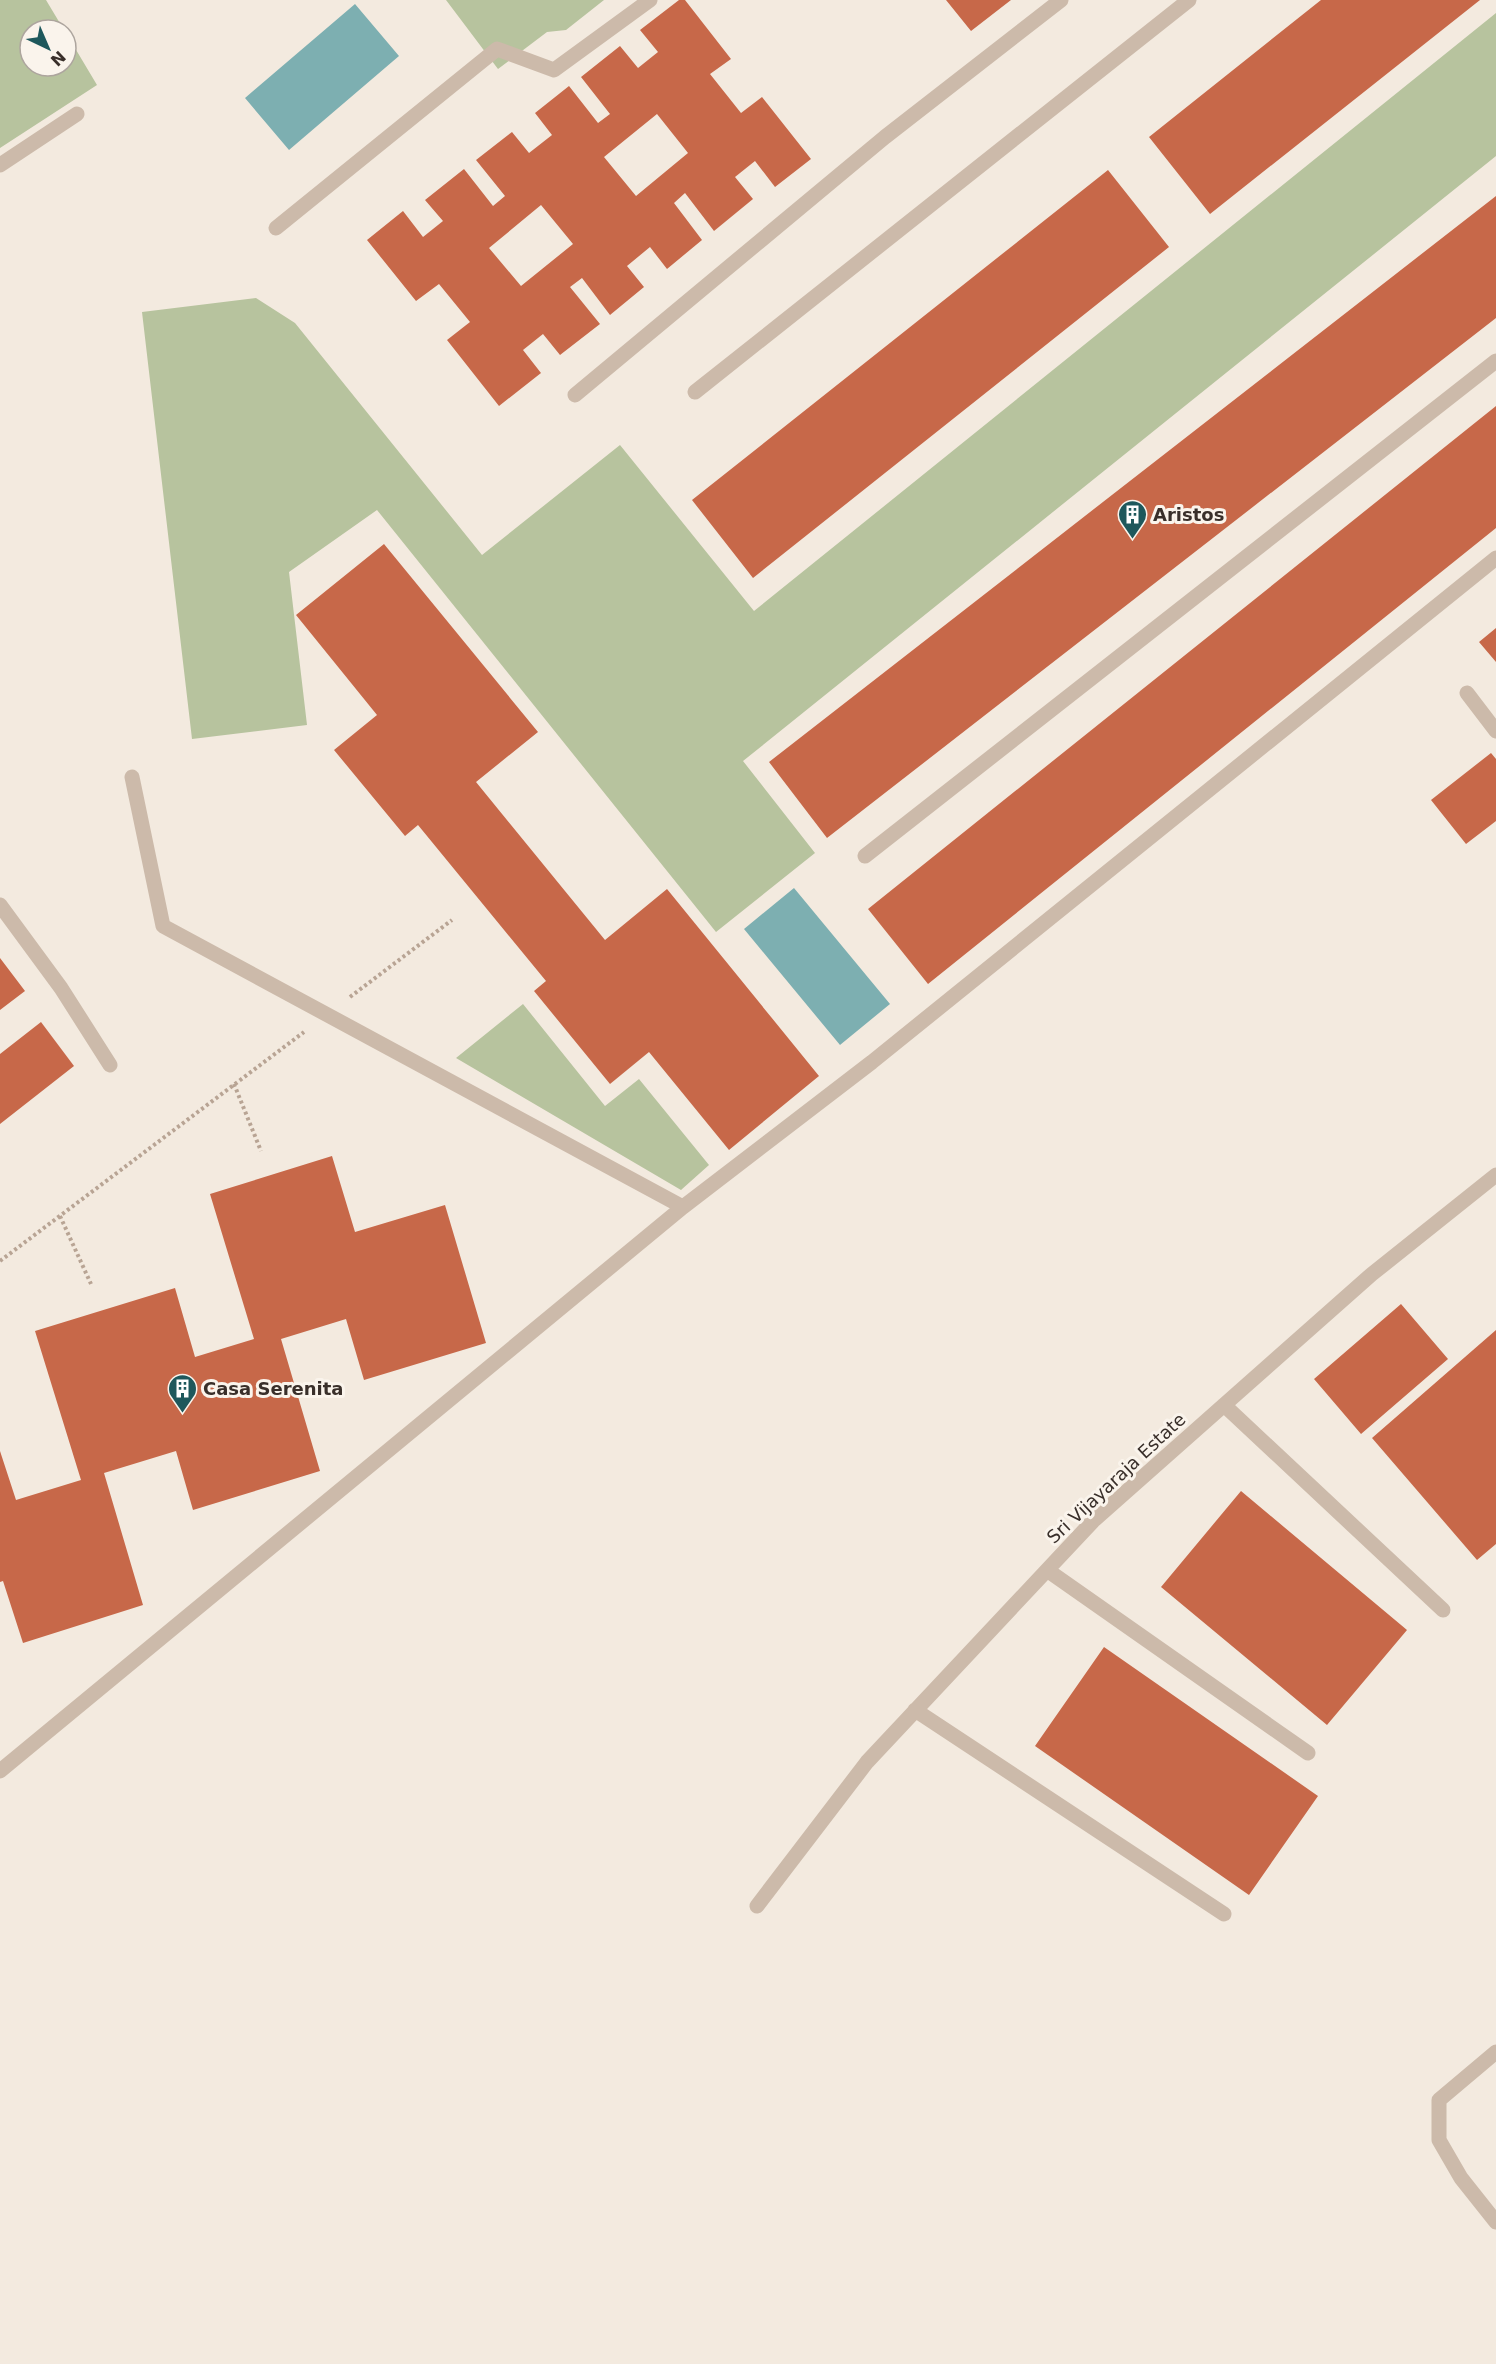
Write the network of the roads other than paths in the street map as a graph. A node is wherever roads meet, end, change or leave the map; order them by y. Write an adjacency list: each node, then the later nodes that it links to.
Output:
1 (650, 0): 6 (street)
2 (1061, 0): 9 (street)
3 (1189, 0): 8 (street)
4 (77, 114): 5 (street)
5 (0, 165)
6 (276, 228)
7 (1496, 361): 14 (street)
8 (695, 392)
9 (575, 395)
10 (1496, 558): 18 (street)
11 (1467, 693): 12 (street)
12 (1496, 731)
13 (132, 777): 18 (street)
14 (866, 856)
15 (0, 905): 16 (street)
16 (110, 1065)
17 (1496, 1175): 19 (street, Sri Vijayaraja Estate)
18 (683, 1207): 24 (street)
19 (1224, 1405): 20 (street, Sri Vijayaraja Estate); 21 (street)
20 (1047, 1570): 22 (street, Sri Vijayaraja Estate); 23 (street)
21 (1443, 1610)
22 (915, 1710): 25 (street, Sri Vijayaraja Estate); 26 (street)
23 (1308, 1753)
24 (0, 1772)
25 (757, 1906)
26 (1224, 1914)
27 (1496, 2052): 28 (street)
28 (1496, 2222)

